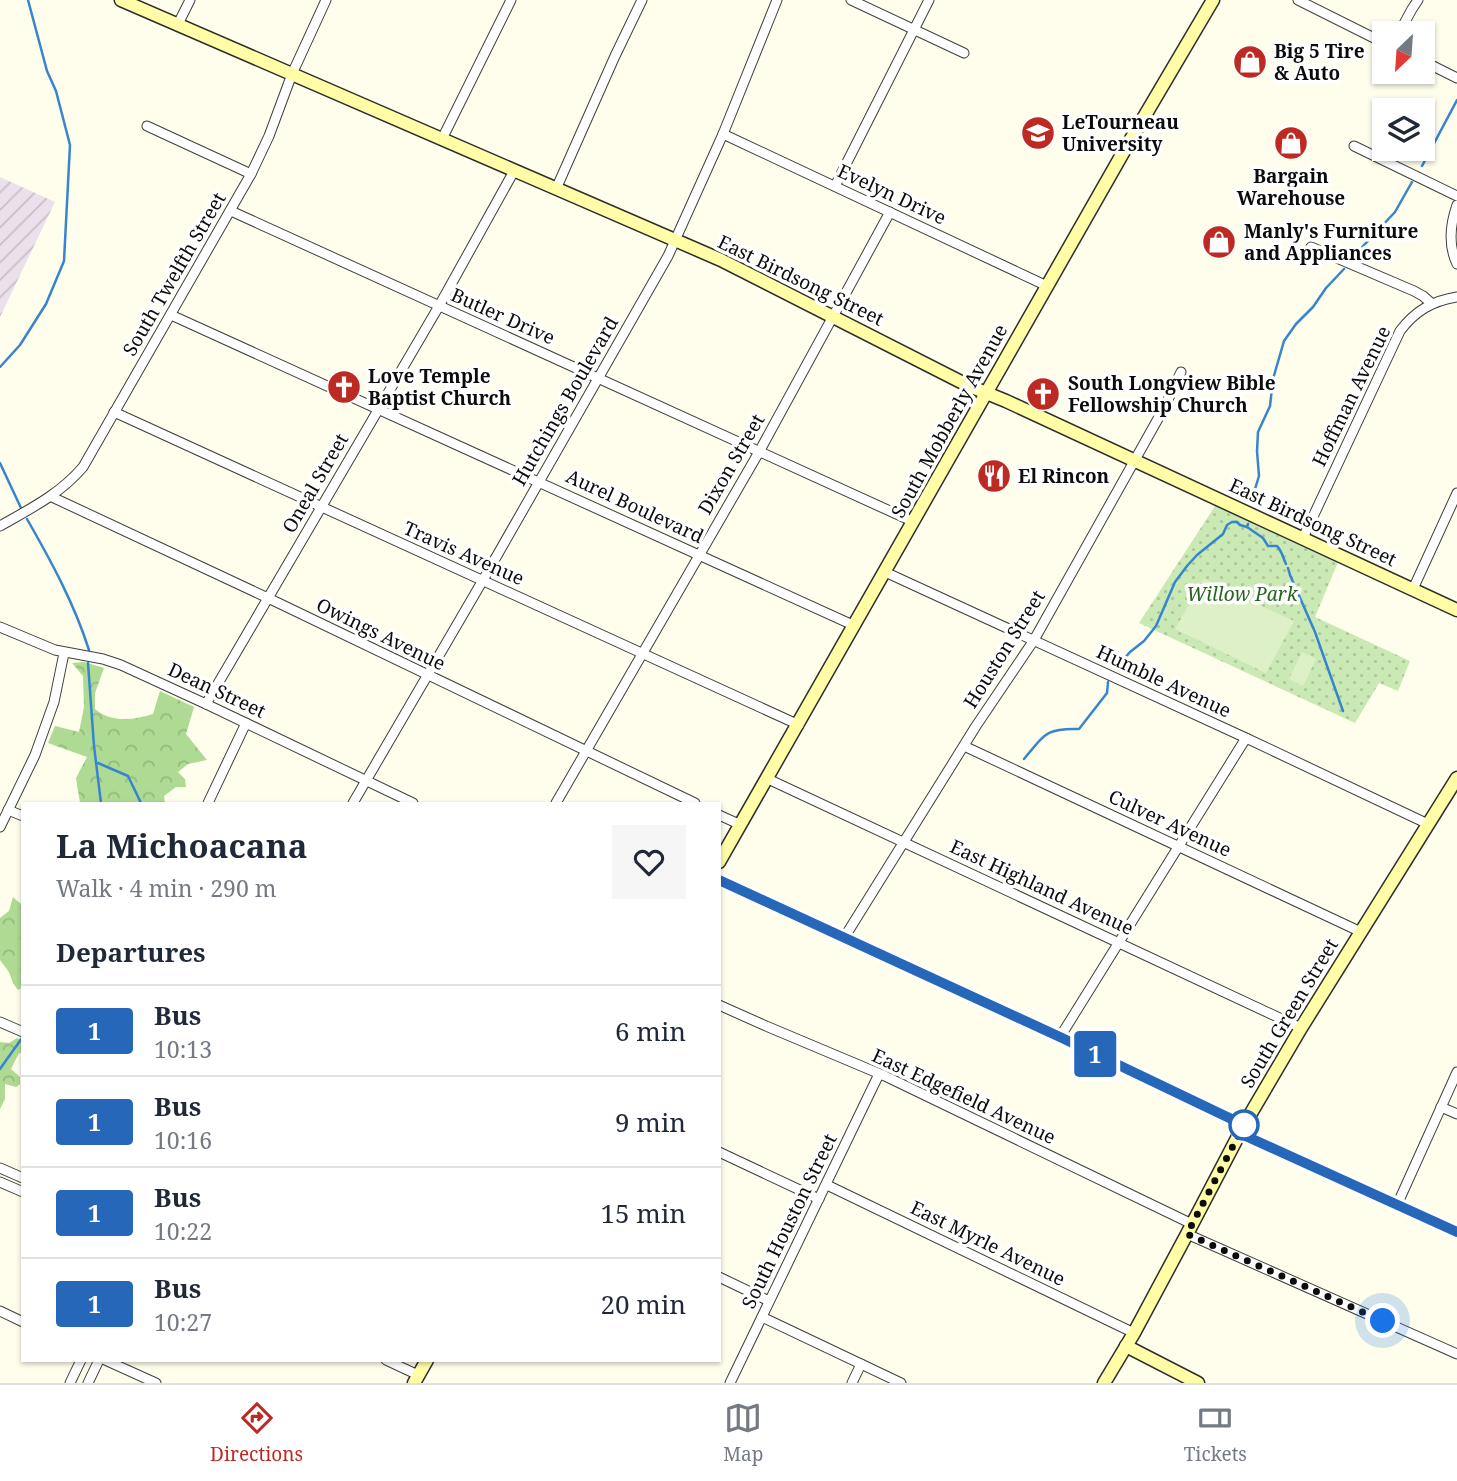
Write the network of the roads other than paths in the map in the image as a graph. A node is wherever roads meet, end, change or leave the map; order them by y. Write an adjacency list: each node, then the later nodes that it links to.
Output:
1 (121, 0): 13 (street, East Birdsong Street)
2 (190, 0): 13 (street)
3 (326, 0): 18 (street, South Twelfth Street)
4 (511, 0): 22 (street)
5 (642, 0): 27 (street)
6 (777, 0): 21 (street, Hutchings Boulevard)
7 (851, 0): 14 (street)
8 (929, 0): 14 (street)
9 (1213, 0): 35 (street, South Mobberly Avenue)
10 (1298, 0): 15 (street)
11 (1419, 0): 12 (street)
12 (1405, 21)
13 (178, 24): 18 (street, East Birdsong Street)
14 (914, 29): 16 (street); 26 (street)
15 (1372, 37)
16 (964, 53)
17 (1435, 67): 19 (street)
18 (292, 74): 22 (street, East Birdsong Street); 25 (street, South Twelfth Street)
19 (1457, 78)
20 (147, 126): 25 (street)
21 (723, 134): 26 (street, Evelyn Drive); 32 (street, Hutchings Boulevard)
22 (442, 139): 24 (street, East Birdsong Street)
23 (1354, 146): 28 (street)
24 (514, 171): 27 (street, East Birdsong Street); 38 (street, Oneal Street)
25 (251, 174): 30 (street, South Twelfth Street)
26 (835, 186): 31 (street, Evelyn Drive)
27 (556, 189): 32 (street, East Birdsong Street)
28 (1457, 196)
29 (1457, 205): 34 (street)
30 (231, 211): 38 (street, Butler Drive); 39 (street, South Twelfth Street)
31 (890, 212): 35 (street, Evelyn Drive); 40 (street, Dixon Street)
32 (675, 240): 40 (street, East Birdsong Street); 42 (street, Hutchings Boulevard)
33 (1311, 247): 37 (street)
34 (1457, 264)
35 (1047, 286): 43 (street, South Mobberly Avenue)
36 (1457, 297): 37 (street, Hoffman Avenue)
37 (1431, 303): 54 (street, Hoffman Avenue)
38 (439, 306): 42 (street, Butler Drive); 44 (street, Oneal Street)
39 (171, 315): 44 (street, Aurel Boulevard); 45 (street, South Twelfth Street)
40 (833, 317): 43 (street, East Birdsong Street); 46 (street, Dixon Street)
41 (1181, 372): 47 (street, Houston Street)
42 (598, 378): 46 (street, Butler Drive); 48 (street, Hutchings Boulevard)
43 (986, 394): 47 (street, East Birdsong Street); 52 (street, South Mobberly Avenue)
44 (379, 409): 48 (street, Aurel Boulevard); 51 (street, Oneal Street)
45 (114, 412): 50 (street, South Twelfth Street); 51 (street, Travis Avenue)
46 (759, 452): 52 (street, Butler Drive); 55 (street, Dixon Street)
47 (1134, 461): 54 (street, East Birdsong Street); 63 (street, Houston Street)
48 (540, 482): 55 (street, Aurel Boulevard); 57 (street, Hutchings Boulevard)
49 (1457, 493): 58 (street)
50 (52, 497): 53 (street, South Twelfth Street); 59 (street, Owings Avenue)
51 (321, 507): 57 (street, Travis Avenue); 59 (street, Oneal Street)
52 (914, 522): 56 (street, South Mobberly Avenue)
53 (0, 526)
54 (1303, 538): 58 (street, East Birdsong Street)
55 (699, 555): 61 (street, Aurel Boulevard); 65 (street, Dixon Street)
56 (885, 572): 61 (street, South Mobberly Avenue); 63 (street, Humble Avenue)
57 (483, 580): 65 (street, Travis Avenue); 66 (street, Hutchings Boulevard)
58 (1413, 589): 60 (street, East Birdsong Street)
59 (268, 598): 66 (street, Owings Avenue); 67 (street, Oneal Street)
60 (1457, 610)
61 (855, 626): 69 (street, South Mobberly Avenue)
62 (0, 627): 64 (street, Dean Street)
63 (1034, 640): 70 (street, Humble Avenue); 71 (street, Houston Street)
64 (64, 653): 67 (street, Dean Street); 81 (street)
65 (642, 653): 69 (street, Travis Avenue); 72 (street, Dixon Street)
66 (428, 676): 72 (street, Owings Avenue); 75 (street, Hutchings Boulevard)
67 (206, 704): 68 (street, Dean Street)
68 (246, 723): 75 (street, Dean Street); 76 (street)
69 (799, 724): 74 (street, South Mobberly Avenue)
70 (1246, 738): 84 (street, Humble Avenue); 88 (street)
71 (964, 746): 87 (street, Houston Street); 88 (street, Culver Avenue)
72 (586, 751): 79 (street, Dixon Street); 80 (street, Owings Avenue)
73 (1457, 778): 84 (street, South Green Street)
74 (768, 779): 85 (street, South Mobberly Avenue); 87 (street, East Highland Avenue)
75 (365, 780): 77 (street, Hutchings Boulevard); 78 (street, Dean Street)
76 (208, 802)
77 (354, 802)
78 (411, 802)
79 (556, 802)
80 (693, 802)
81 (8, 810): 82 (street); 86 (street)
82 (21, 815)
83 (721, 816): 85 (street)
84 (1428, 824): 91 (street, South Green Street)
85 (741, 825): 89 (street, South Mobberly Avenue)
86 (0, 827)
87 (904, 843): 92 (street, Houston Street); 93 (street, East Highland Avenue)
88 (1180, 847): 91 (street, Culver Avenue); 93 (street)
89 (721, 859)
90 (721, 881): 92 (street)
91 (1361, 932): 96 (street, South Green Street)
92 (845, 938): 98 (street)
93 (1119, 942): 96 (street, East Highland Avenue); 98 (street)
94 (721, 1006): 100 (street, East Edgefield Avenue)
95 (0, 1022): 97 (street)
96 (1301, 1028): 103 (street, South Green Street)
97 (21, 1031)
98 (1060, 1037): 103 (street)
99 (1457, 1072): 101 (street)
100 (879, 1074): 108 (street, South Houston Street); 112 (street, East Edgefield Avenue)
101 (1441, 1107): 102 (street); 111 (street)
102 (1457, 1114)
103 (1241, 1129): 111 (street); 112 (street, South Green Street)
104 (721, 1153): 110 (street)
105 (0, 1168): 106 (street)
106 (21, 1177)
107 (0, 1182): 109 (street)
108 (827, 1185): 110 (street, South Houston Street); 119 (street, East Myrle Avenue)
109 (21, 1191)
110 (820, 1199): 115 (street, South Houston Street)
111 (1397, 1205): 113 (street)
112 (1190, 1229): 119 (street, South Green Street); 121 (street, East Edgefield Avenue)
113 (1457, 1232)
114 (721, 1279): 115 (street)
115 (769, 1301): 117 (street, South Houston Street)
116 (0, 1311): 118 (street)
117 (762, 1317): 127 (street); 132 (street, South Houston Street)
118 (21, 1321)
119 (1134, 1333): 120 (street, South Green Street)
120 (1126, 1346): 135 (street, South Green Street); 136 (street)
121 (1457, 1354)
122 (79, 1362): 129 (street)
123 (98, 1362): 130 (street)
124 (109, 1362): 131 (street)
125 (389, 1362): 128 (street)
126 (424, 1362): 128 (street)
127 (861, 1364): 133 (street); 134 (street)
128 (416, 1379)
129 (69, 1383)
130 (88, 1383)
131 (156, 1383)
132 (730, 1383)
133 (852, 1383)
134 (901, 1383)
135 (1104, 1383)
136 (1198, 1383)

